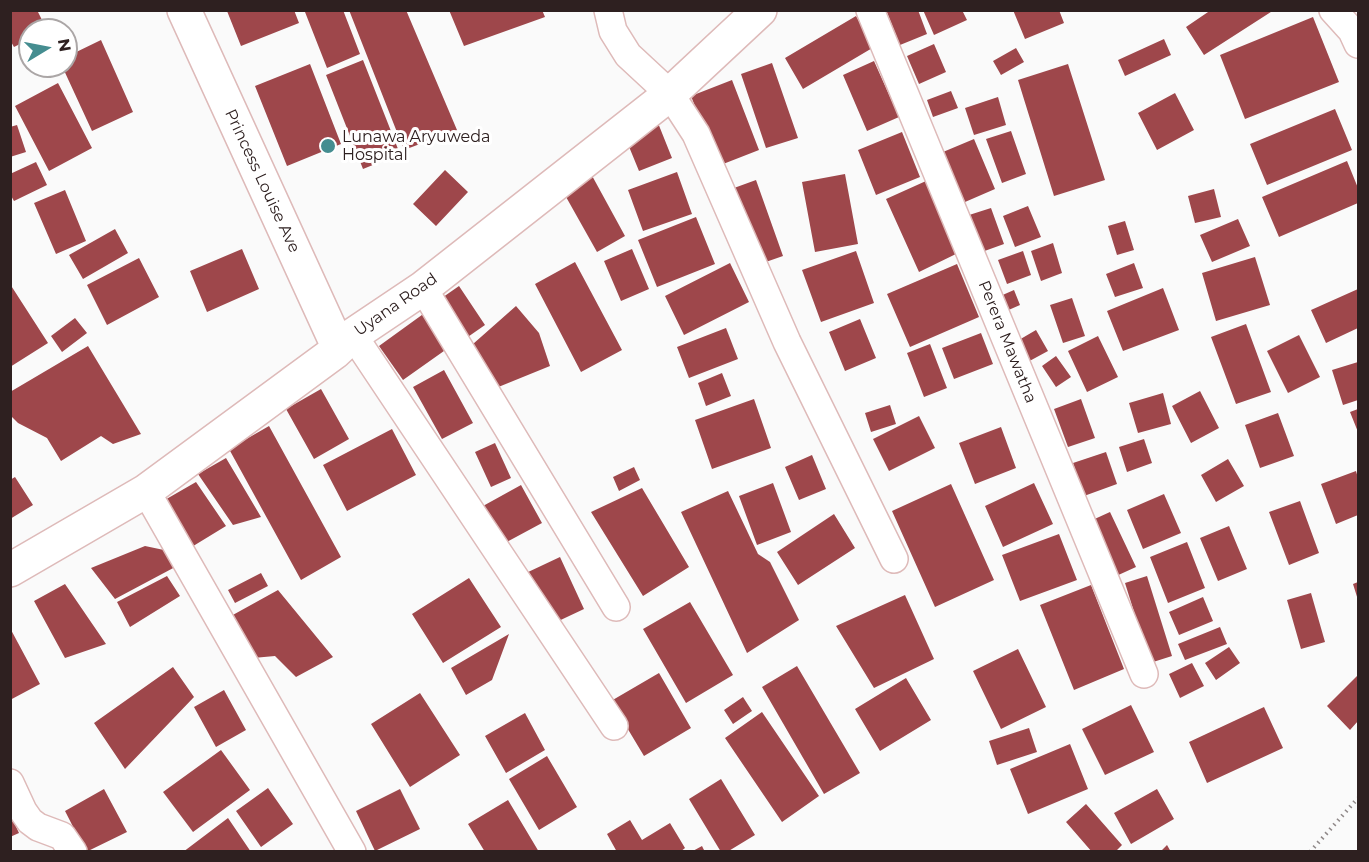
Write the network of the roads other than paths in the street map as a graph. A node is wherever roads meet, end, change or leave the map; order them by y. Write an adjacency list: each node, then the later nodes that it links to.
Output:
1 (184, 10): 9 (street, Princess Louise Ave)
2 (609, 10): 7 (street)
3 (760, 10): 7 (street, Uyana Road)
4 (870, 10): 14 (street, Perera Mawatha)
5 (1333, 10): 6 (street)
6 (1359, 44)
7 (670, 94): 8 (street, Uyana Road); 11 (street)
8 (423, 288): 9 (street, Uyana Road); 13 (street)
9 (344, 344): 10 (street, Uyana Road); 15 (street)
10 (146, 491): 12 (street, Uyana Road); 18 (street)
11 (894, 558)
12 (10, 570)
13 (616, 607)
14 (1144, 674)
15 (614, 726)
16 (10, 783): 17 (street)
17 (73, 852)
18 (352, 852)

